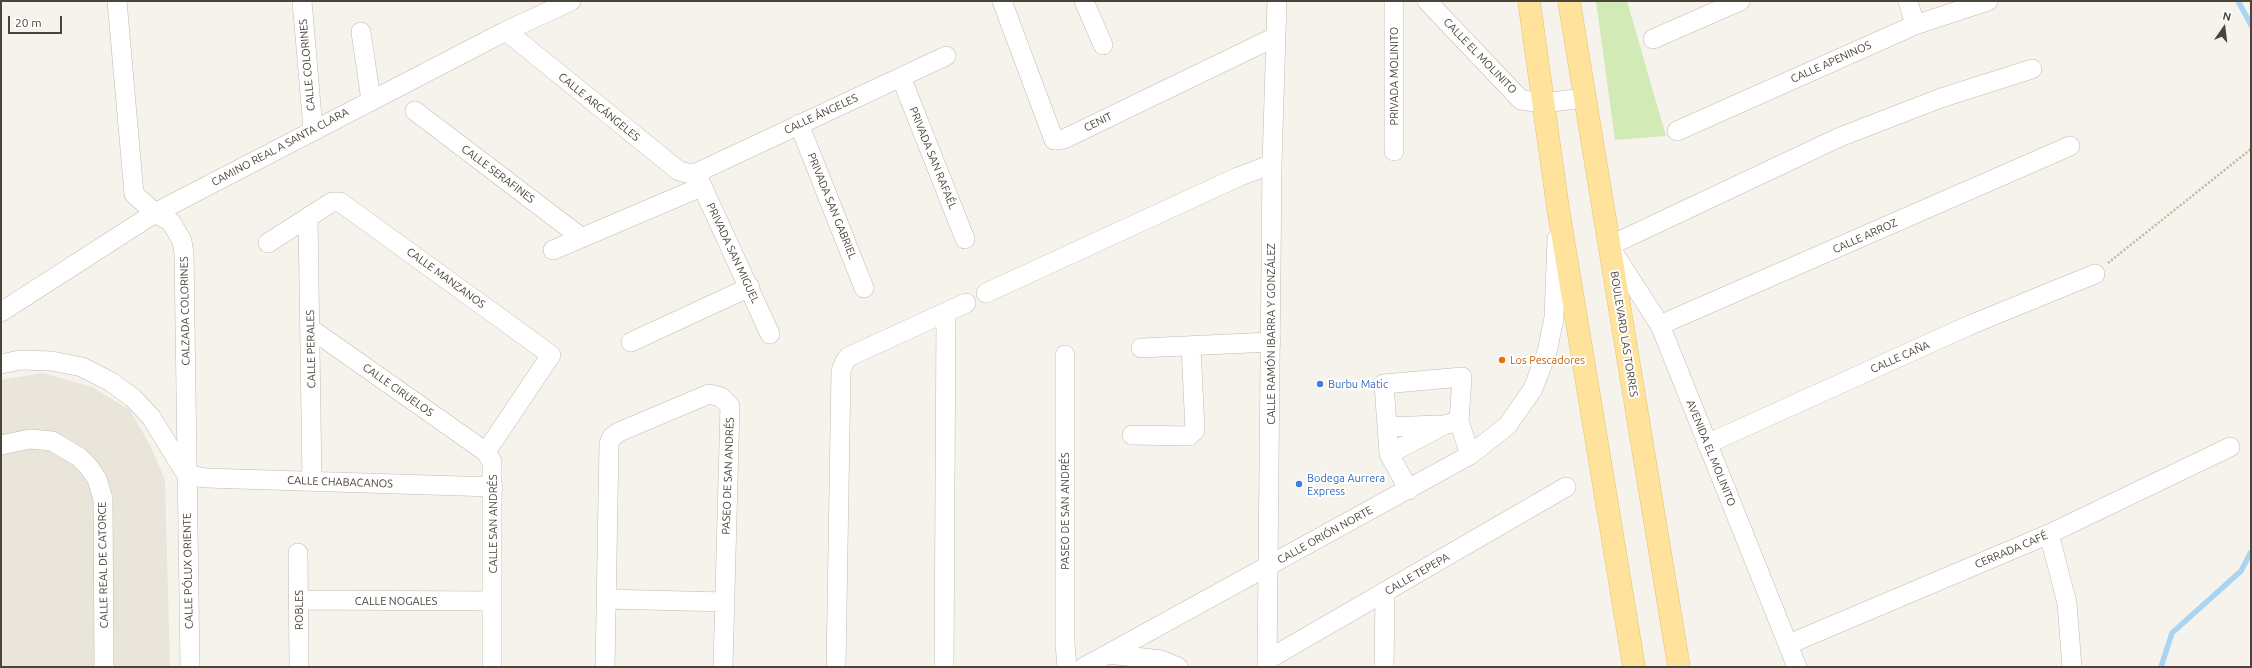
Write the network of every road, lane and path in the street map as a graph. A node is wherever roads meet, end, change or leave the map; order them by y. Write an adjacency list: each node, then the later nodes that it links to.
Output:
1 (117, 1): 36 (street, CALZADA COLORINES)
2 (302, 1): 28 (street, CALLE COLORINES)
3 (571, 1): 15 (street, CAMINO REAL A SANTA CLARA)
4 (1002, 1): 17 (street, CENIT)
5 (1084, 1): 19 (street)
6 (1277, 1): 17 (street, CALLE RAMÓN IBARRA Y GONZÁLEZ)
7 (1394, 1): 32 (street, PRIVADA MOLINITO)
8 (1427, 1): 25 (street, CALLE EL MOLINITO)
9 (1528, 1): 25 (main road)
10 (1569, 1): 23 (main road, BOULEVARD LAS TORRES)
11 (1740, 1): 18 (street)
12 (1908, 1): 14 (street)
13 (1988, 1): 14 (street, CALLE APENINOS)
14 (1915, 25): 29 (street, CALLE APENINOS)
15 (506, 31): 24 (street, CAMINO REAL A SANTA CLARA); 34 (street, CALLE ARCÁNGELES)
16 (361, 32): 24 (street)
17 (1275, 37): 33 (street, CALLE RAMÓN IBARRA Y GONZÁLEZ)
18 (1653, 39)
19 (1103, 45)
20 (946, 56): 22 (street, CALLE ÁNGELES)
21 (2032, 69): 41 (street)
22 (901, 77): 27 (street, CALLE ÁNGELES); 39 (street, PRIVADA SAN RAFAÉL)
23 (1584, 98): 25 (street, CALLE EL MOLINITO); 41 (main road, BOULEVARD LAS TORRES)
24 (371, 100): 28 (street, CAMINO REAL A SANTA CLARA)
25 (1543, 103): 35 (main road)
26 (415, 111): 38 (street, CALLE SERAFINES)
27 (799, 124): 34 (street, CALLE ÁNGELES); 45 (street, PRIVADA SAN GABRIEL)
28 (313, 129): 36 (street, CAMINO REAL A SANTA CLARA)
29 (1677, 131)
30 (2070, 146): 50 (street, CALLE ARROZ)
31 (2251, 149): 43 (path)
32 (1394, 151)
33 (1272, 164): 46 (street); 54 (street, CALLE RAMÓN IBARRA Y GONZÁLEZ)
34 (699, 180): 38 (street, CALLE ÁNGELES); 44 (street, PRIVADA SAN MIGUEL)
35 (1558, 208): 67 (street, CALLE ORIÓN NORTE); 96 (main road)
36 (155, 212): 48 (street, CAMINO REAL A SANTA CLARA); 68 (street, CALZADA COLORINES)
37 (308, 217): 40 (street); 51 (street, CALLE PERALES); 65 (street, CALLE MANZANOS)
38 (582, 238): 42 (street, CALLE ÁNGELES)
39 (966, 239)
40 (268, 243)
41 (1609, 246): 50 (street, AVENIDA EL MOLINITO); 97 (main road, BOULEVARD LAS TORRES)
42 (554, 250)
43 (2095, 274): 62 (street, CALLE CAÑA)
44 (750, 287): 52 (street, PRIVADA SAN MIGUEL); 53 (street)
45 (864, 288)
46 (986, 293)
47 (966, 303): 49 (street)
48 (1, 312)
49 (946, 312): 90 (street); 91 (street)
50 (1660, 325): 62 (street, AVENIDA EL MOLINITO)
51 (311, 328): 65 (street, CALLE CIRUELOS); 69 (street, CALLE PERALES)
52 (770, 334)
53 (631, 342)
54 (1271, 342): 55 (street); 75 (street, CALLE RAMÓN IBARRA Y GONZÁLEZ)
55 (1191, 346): 56 (street); 61 (street)
56 (1141, 348)
57 (1065, 355): 92 (street, PASEO DE SAN ANDRÉS)
58 (1, 364): 68 (street)
59 (1452, 423): 60 (street); 60 (street); 66 (street); 67 (street)
60 (1387, 426): 66 (street)
61 (1132, 435)
62 (1707, 444): 81 (street, AVENIDA EL MOLINITO)
63 (1, 445): 84 (street, CALLE REAL DE CATORCE)
64 (2230, 447): 73 (street, CERRADA CAFÉ)
65 (486, 452): 70 (street, CALLE SAN ANDRÉS)
66 (1388, 454): 72 (street)
67 (1470, 455): 72 (street, CALLE ORIÓN NORTE)
68 (187, 475): 69 (street, CALLE CHABACANOS); 85 (street, CALLE PÓLUX ORIENTE)
69 (312, 481): 70 (street, CALLE CHABACANOS)
70 (493, 486): 79 (street, CALLE SAN ANDRÉS)
71 (1566, 487): 76 (street, CALLE TEPEPA)
72 (1409, 490): 75 (street, CALLE ORIÓN NORTE)
73 (2049, 534): 81 (street, CERRADA CAFÉ); 99 (street)
74 (298, 553): 78 (street, ROBLES)
75 (1269, 566): 82 (street, CALLE ORIÓN NORTE); 83 (street, CALLE RAMÓN IBARRA Y GONZÁLEZ)
76 (1386, 592): 83 (street, CALLE TEPEPA); 95 (street)
77 (606, 599): 80 (street); 80 (street, PASEO DE SAN ANDRÉS); 88 (street, PASEO DE SAN ANDRÉS)
78 (299, 600): 79 (street, CALLE NOGALES); 86 (street, ROBLES)
79 (492, 601): 87 (street, CALLE SAN ANDRÉS)
80 (724, 602): 89 (street, PASEO DE SAN ANDRÉS)
81 (1789, 644): 98 (street, AVENIDA EL MOLINITO)
82 (1108, 654): 93 (street, CALLE ORIÓN NORTE); 94 (street)
83 (1267, 664)
84 (104, 667)
85 (190, 667)
86 (299, 667)
87 (492, 667)
88 (605, 667)
89 (723, 667)
90 (836, 667)
91 (944, 667)
92 (1067, 667)
93 (1084, 667)
94 (1178, 667)
95 (1384, 667)
96 (1634, 667)
97 (1679, 667)
98 (1797, 667)
99 (2072, 667)

